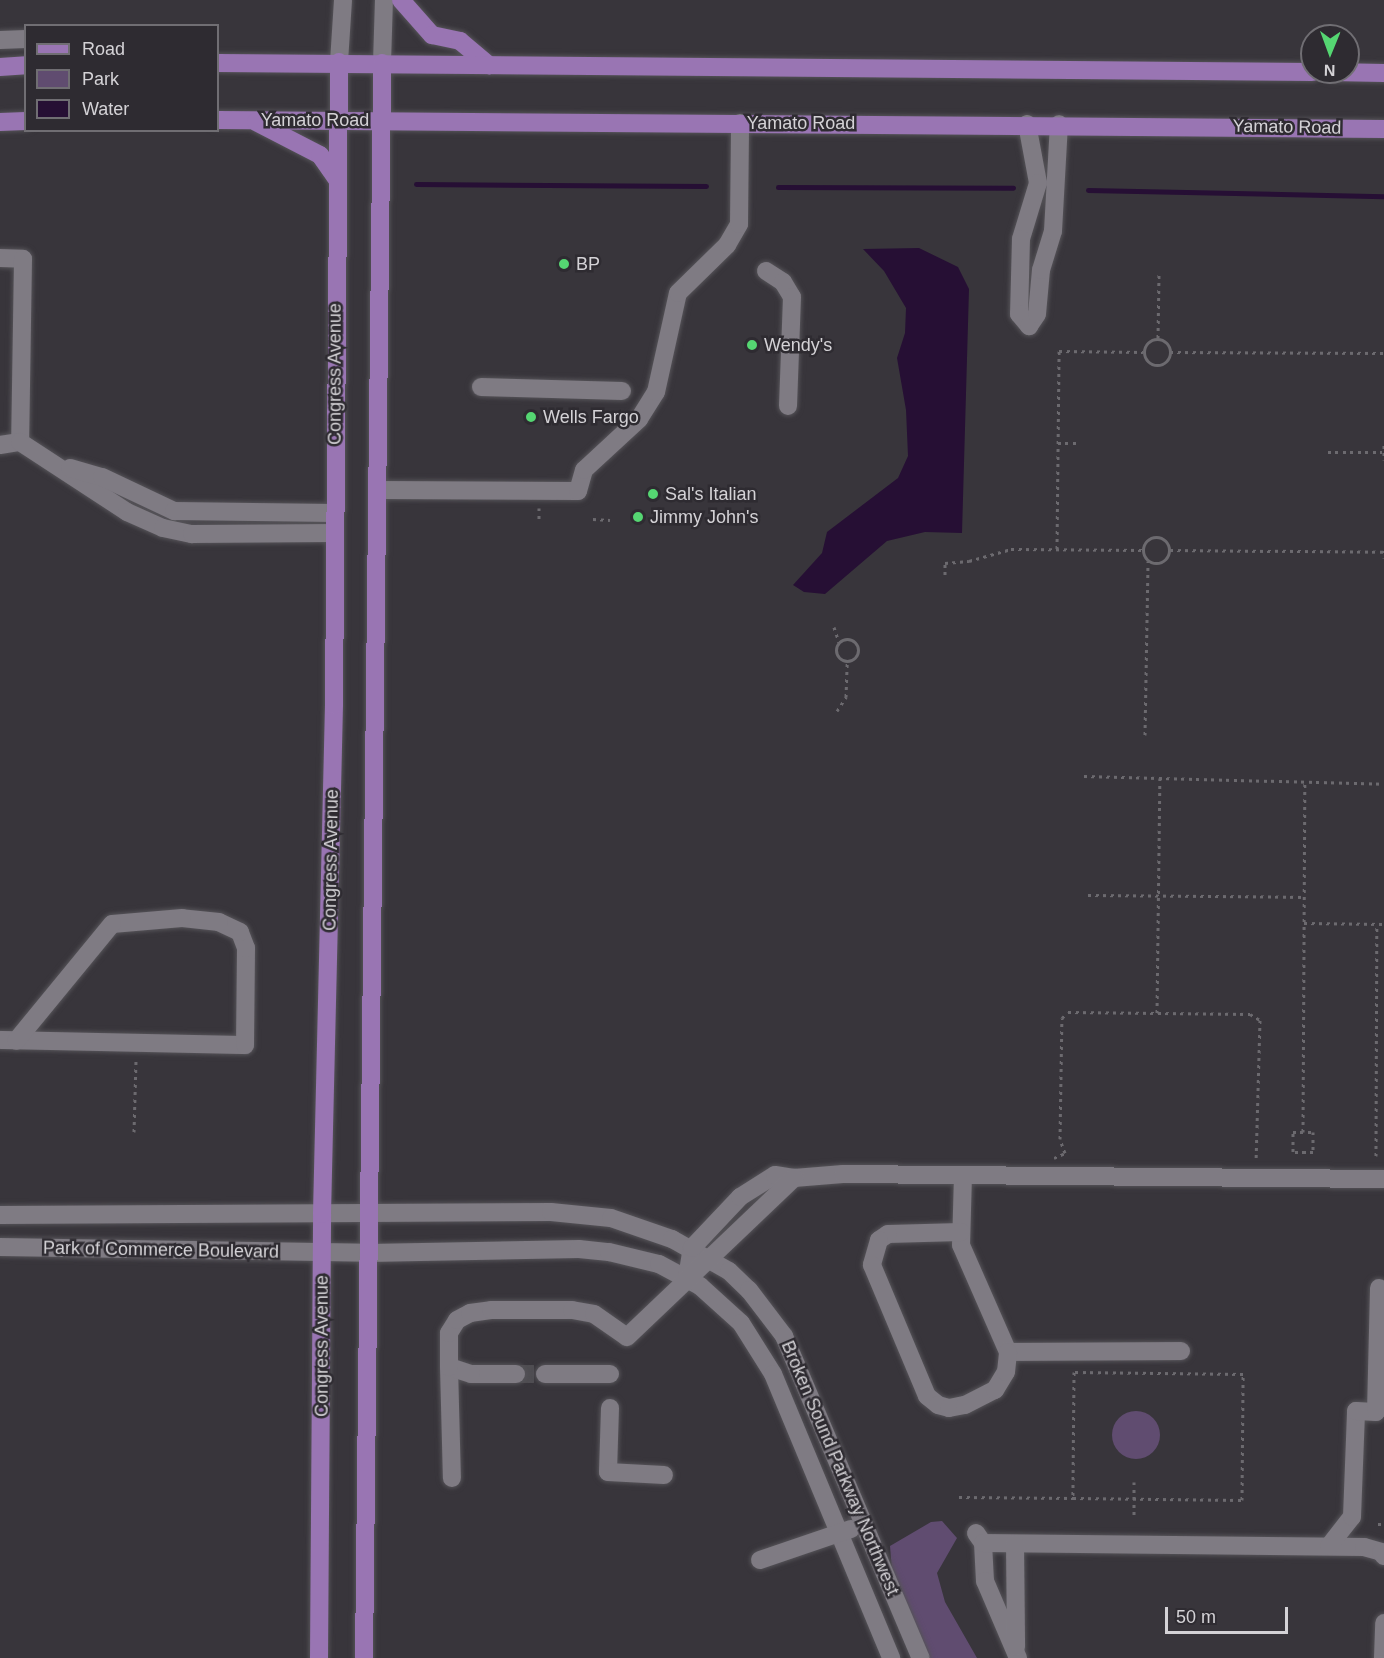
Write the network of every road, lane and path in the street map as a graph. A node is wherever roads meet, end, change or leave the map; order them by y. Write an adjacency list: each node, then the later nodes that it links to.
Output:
1 (343, 0): 7 (street)
2 (384, 0): 8 (street)
3 (401, 0): 10 (main road)
4 (24, 39): 5 (street)
5 (0, 40)
6 (220, 62): 7 (main road)
7 (339, 62): 8 (main road); 18 (main road, Congress Avenue)
8 (382, 63): 10 (main road); 15 (main road)
9 (24, 65): 11 (main road)
10 (489, 65): 12 (main road)
11 (0, 67)
12 (1300, 72)
13 (1360, 73): 14 (main road)
14 (1384, 73)
15 (383, 119): 18 (main road, Yamato Road); 21 (main road, Yamato Road); 45 (main road)
16 (219, 120): 17 (main road, Yamato Road)
17 (252, 120): 18 (main road, Yamato Road); 25 (main road)
18 (337, 120): 25 (main road, Congress Avenue)
19 (24, 121): 20 (main road)
20 (0, 122)
21 (740, 123): 22 (main road, Yamato Road); 45 (street)
22 (1027, 124): 23 (main road, Yamato Road); 23 (street)
23 (1059, 124): 24 (main road, Yamato Road)
24 (1384, 129)
25 (337, 179): 47 (main road, Congress Avenue)
26 (0, 258): 36 (street)
27 (766, 271): 35 (street)
28 (1159, 274): 29 (path)
29 (1158, 338): 30 (path); 31 (path)
30 (1143, 351): 31 (path); 37 (path)
31 (1170, 352): 32 (path)
32 (1384, 353)
33 (481, 387): 34 (street)
34 (622, 391)
35 (788, 406)
36 (20, 442): 39 (street); 44 (street)
37 (1058, 443): 38 (path); 52 (path)
38 (1077, 443)
39 (0, 445)
40 (1384, 445): 42 (path)
41 (1328, 452): 42 (path)
42 (1382, 452): 43 (path)
43 (1384, 460)
44 (54, 463): 47 (street); 51 (street)
45 (378, 490): 85 (main road)
46 (539, 506): 48 (path)
47 (334, 513): 51 (main road, Congress Avenue)
48 (539, 519)
49 (593, 519): 50 (path)
50 (610, 520)
51 (334, 533): 86 (main road, Congress Avenue)
52 (1057, 549): 53 (path); 58 (path)
53 (1143, 550): 54 (path); 57 (path)
54 (1170, 550): 55 (path); 57 (path)
55 (1384, 551): 56 (path)
56 (1384, 558)
57 (1148, 561): 63 (path)
58 (945, 575)
59 (834, 627): 60 (path)
60 (839, 642): 61 (path); 61 (path)
61 (847, 661): 62 (path)
62 (837, 711)
63 (1145, 735)
64 (1084, 776): 65 (path)
65 (1160, 778): 66 (path); 69 (path)
66 (1305, 782): 67 (path); 70 (path)
67 (1384, 784)
68 (1088, 895): 69 (path)
69 (1159, 896): 70 (path); 74 (path)
70 (1304, 897): 71 (path)
71 (1304, 923): 72 (path); 78 (path)
72 (1377, 924): 73 (path); 79 (path)
73 (1384, 924)
74 (1157, 1013): 80 (path); 81 (path)
75 (8, 1041): 76 (street); 76 (street)
76 (136, 1043): 77 (path)
77 (134, 1132)
78 (1303, 1132): 78 (path)
79 (1376, 1156)
80 (1048, 1160)
81 (1256, 1160)
82 (963, 1175): 83 (street); 84 (street); 88 (street)
83 (794, 1178): 90 (street); 93 (street)
84 (1384, 1179)
85 (368, 1212): 86 (street, Park of Commerce Boulevard); 90 (street, Broken Sound Parkway Northwest); 92 (main road)
86 (322, 1214): 87 (street, Park of Commerce Boulevard); 91 (main road, Congress Avenue)
87 (0, 1215)
88 (961, 1232): 97 (street); 97 (street)
89 (0, 1247): 91 (street, Park of Commerce Boulevard)
90 (692, 1248): 93 (street, Broken Sound Parkway Northwest); 94 (street)
91 (322, 1252): 92 (street, Park of Commerce Boulevard); 120 (main road, Congress Avenue)
92 (368, 1253): 94 (street, Broken Sound Parkway Northwest); 121 (main road)
93 (710, 1260): 94 (street); 110 (street, Broken Sound Parkway Northwest)
94 (687, 1278): 98 (street); 113 (street, Broken Sound Parkway Northwest)
95 (1379, 1288): 115 (street)
96 (1181, 1351): 97 (street)
97 (1008, 1352)
98 (448, 1368): 99 (street); 104 (street)
99 (516, 1374)
100 (545, 1374): 101 (street)
101 (610, 1374)
102 (610, 1408): 103 (street)
103 (664, 1475)
104 (452, 1478)
105 (1134, 1482): 108 (path)
106 (959, 1497): 107 (path)
107 (1073, 1498): 108 (path); 108 (path)
108 (1134, 1499): 109 (path)
109 (1134, 1515)
110 (864, 1524): 113 (street); 123 (street, Broken Sound Parkway Northwest)
111 (1378, 1524): 112 (path)
112 (1384, 1524)
113 (840, 1533): 117 (street); 122 (street, Broken Sound Parkway Northwest)
114 (1015, 1544): 115 (street); 119 (street); 119 (street)
115 (1329, 1546): 116 (street)
116 (1384, 1556)
117 (760, 1560)
118 (1384, 1623): 124 (street)
119 (1017, 1657)
120 (319, 1658)
121 (364, 1658)
122 (891, 1658)
123 (921, 1658)
124 (1383, 1658)

